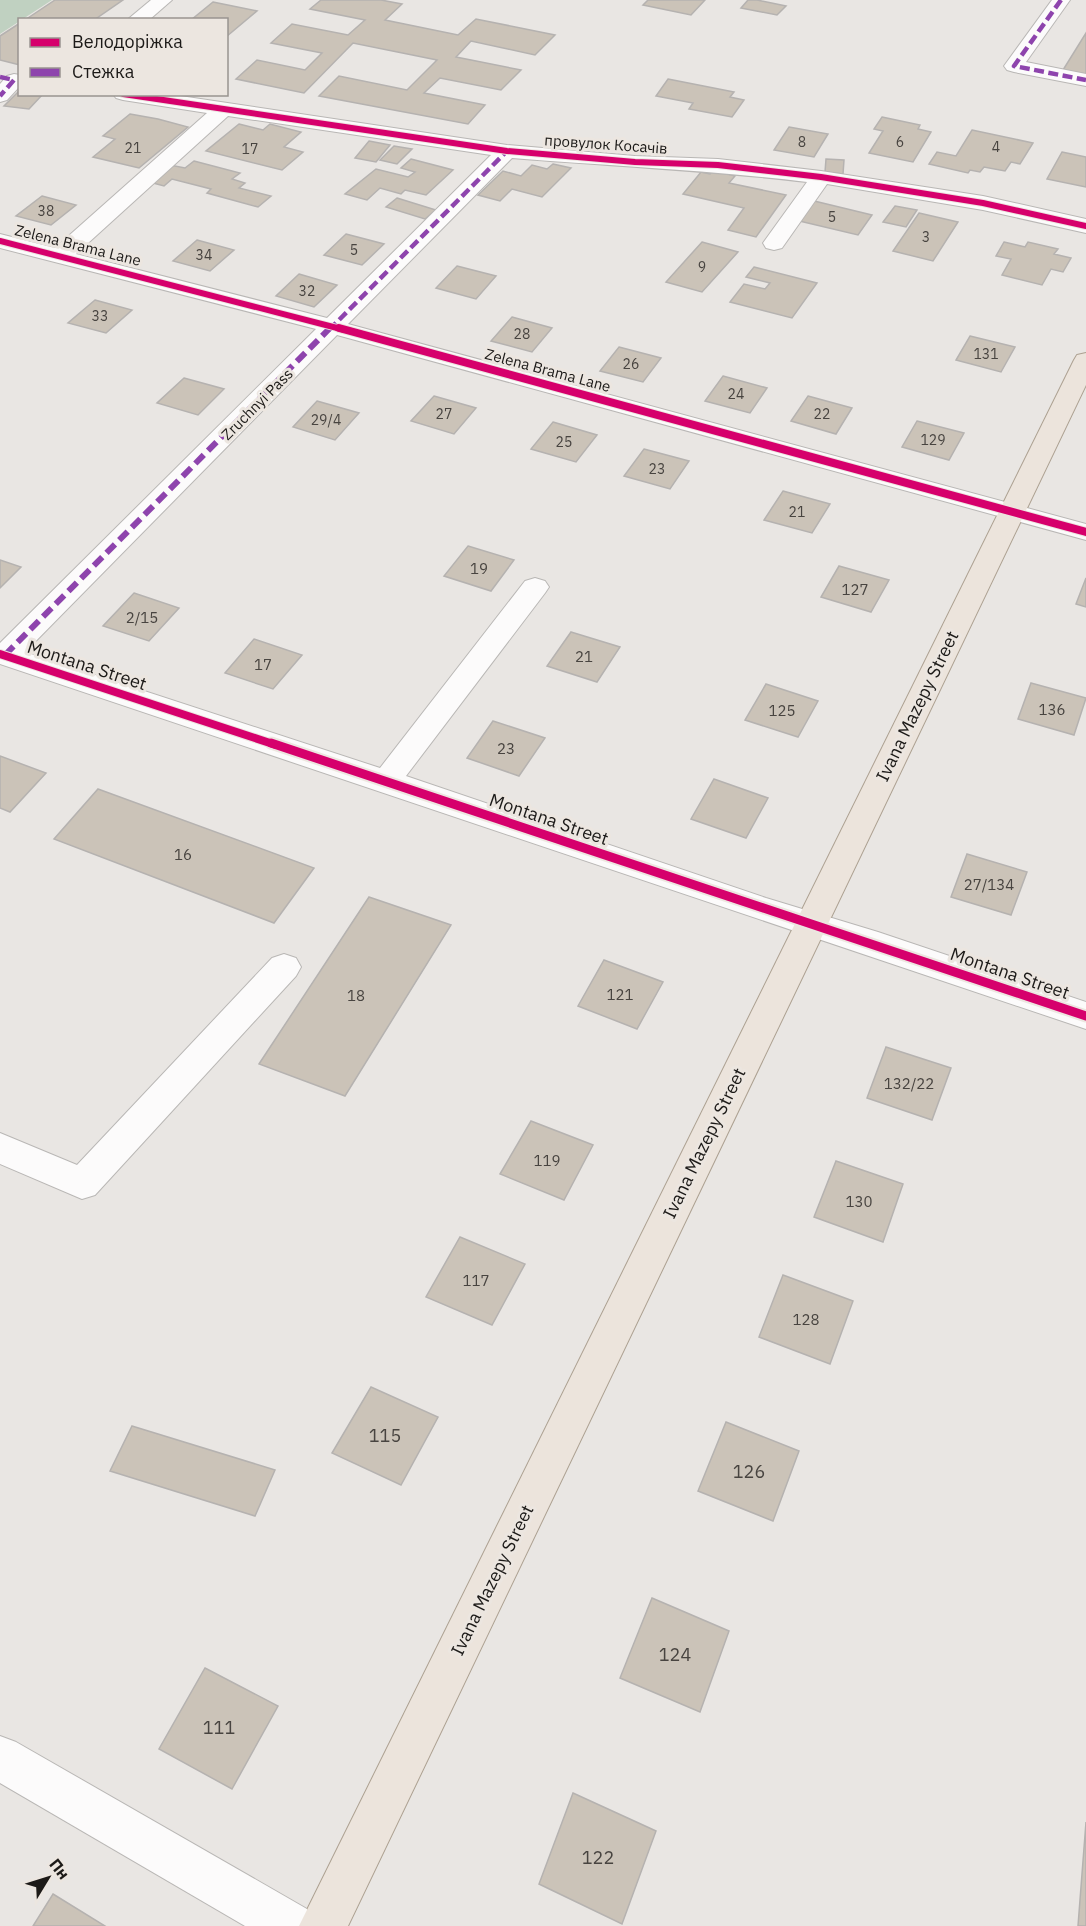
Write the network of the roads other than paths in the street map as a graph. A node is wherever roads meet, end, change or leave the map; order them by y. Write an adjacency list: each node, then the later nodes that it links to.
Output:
1 (163, 0): 3 (street)
2 (1061, 0): 5 (street)
3 (139, 18)
4 (11, 79): 6 (street)
5 (1086, 80)
6 (0, 96)
7 (137, 96): 8 (street, провулок Косачів)
8 (224, 108): 9 (street, провулок Косачів); 14 (street)
9 (507, 151): 10 (street, провулок Косачів); 15 (street, Zruchnyi Pass)
10 (821, 177): 11 (street, провулок Косачів); 13 (street)
11 (1086, 226)
12 (0, 241): 14 (street, Zelena Brama Lane)
13 (774, 243)
14 (60, 256): 15 (street, Zelena Brama Lane)
15 (334, 327): 17 (street, Zelena Brama Lane); 20 (street, Zruchnyi Pass)
16 (1086, 360): 17 (main road, Ivana Mazepy Street)
17 (1011, 512): 18 (street, Zelena Brama Lane); 22 (main road, Ivana Mazepy Street)
18 (1086, 532)
19 (535, 587): 21 (street)
20 (2, 654): 21 (street, Montana Street)
21 (386, 781): 22 (street, Montana Street)
22 (811, 924): 24 (street, Montana Street); 28 (main road, Ivana Mazepy Street)
23 (284, 967): 25 (street)
24 (1086, 1016)
25 (0, 1148)
26 (0, 1758): 27 (street)
27 (290, 1926)
28 (323, 1926)

